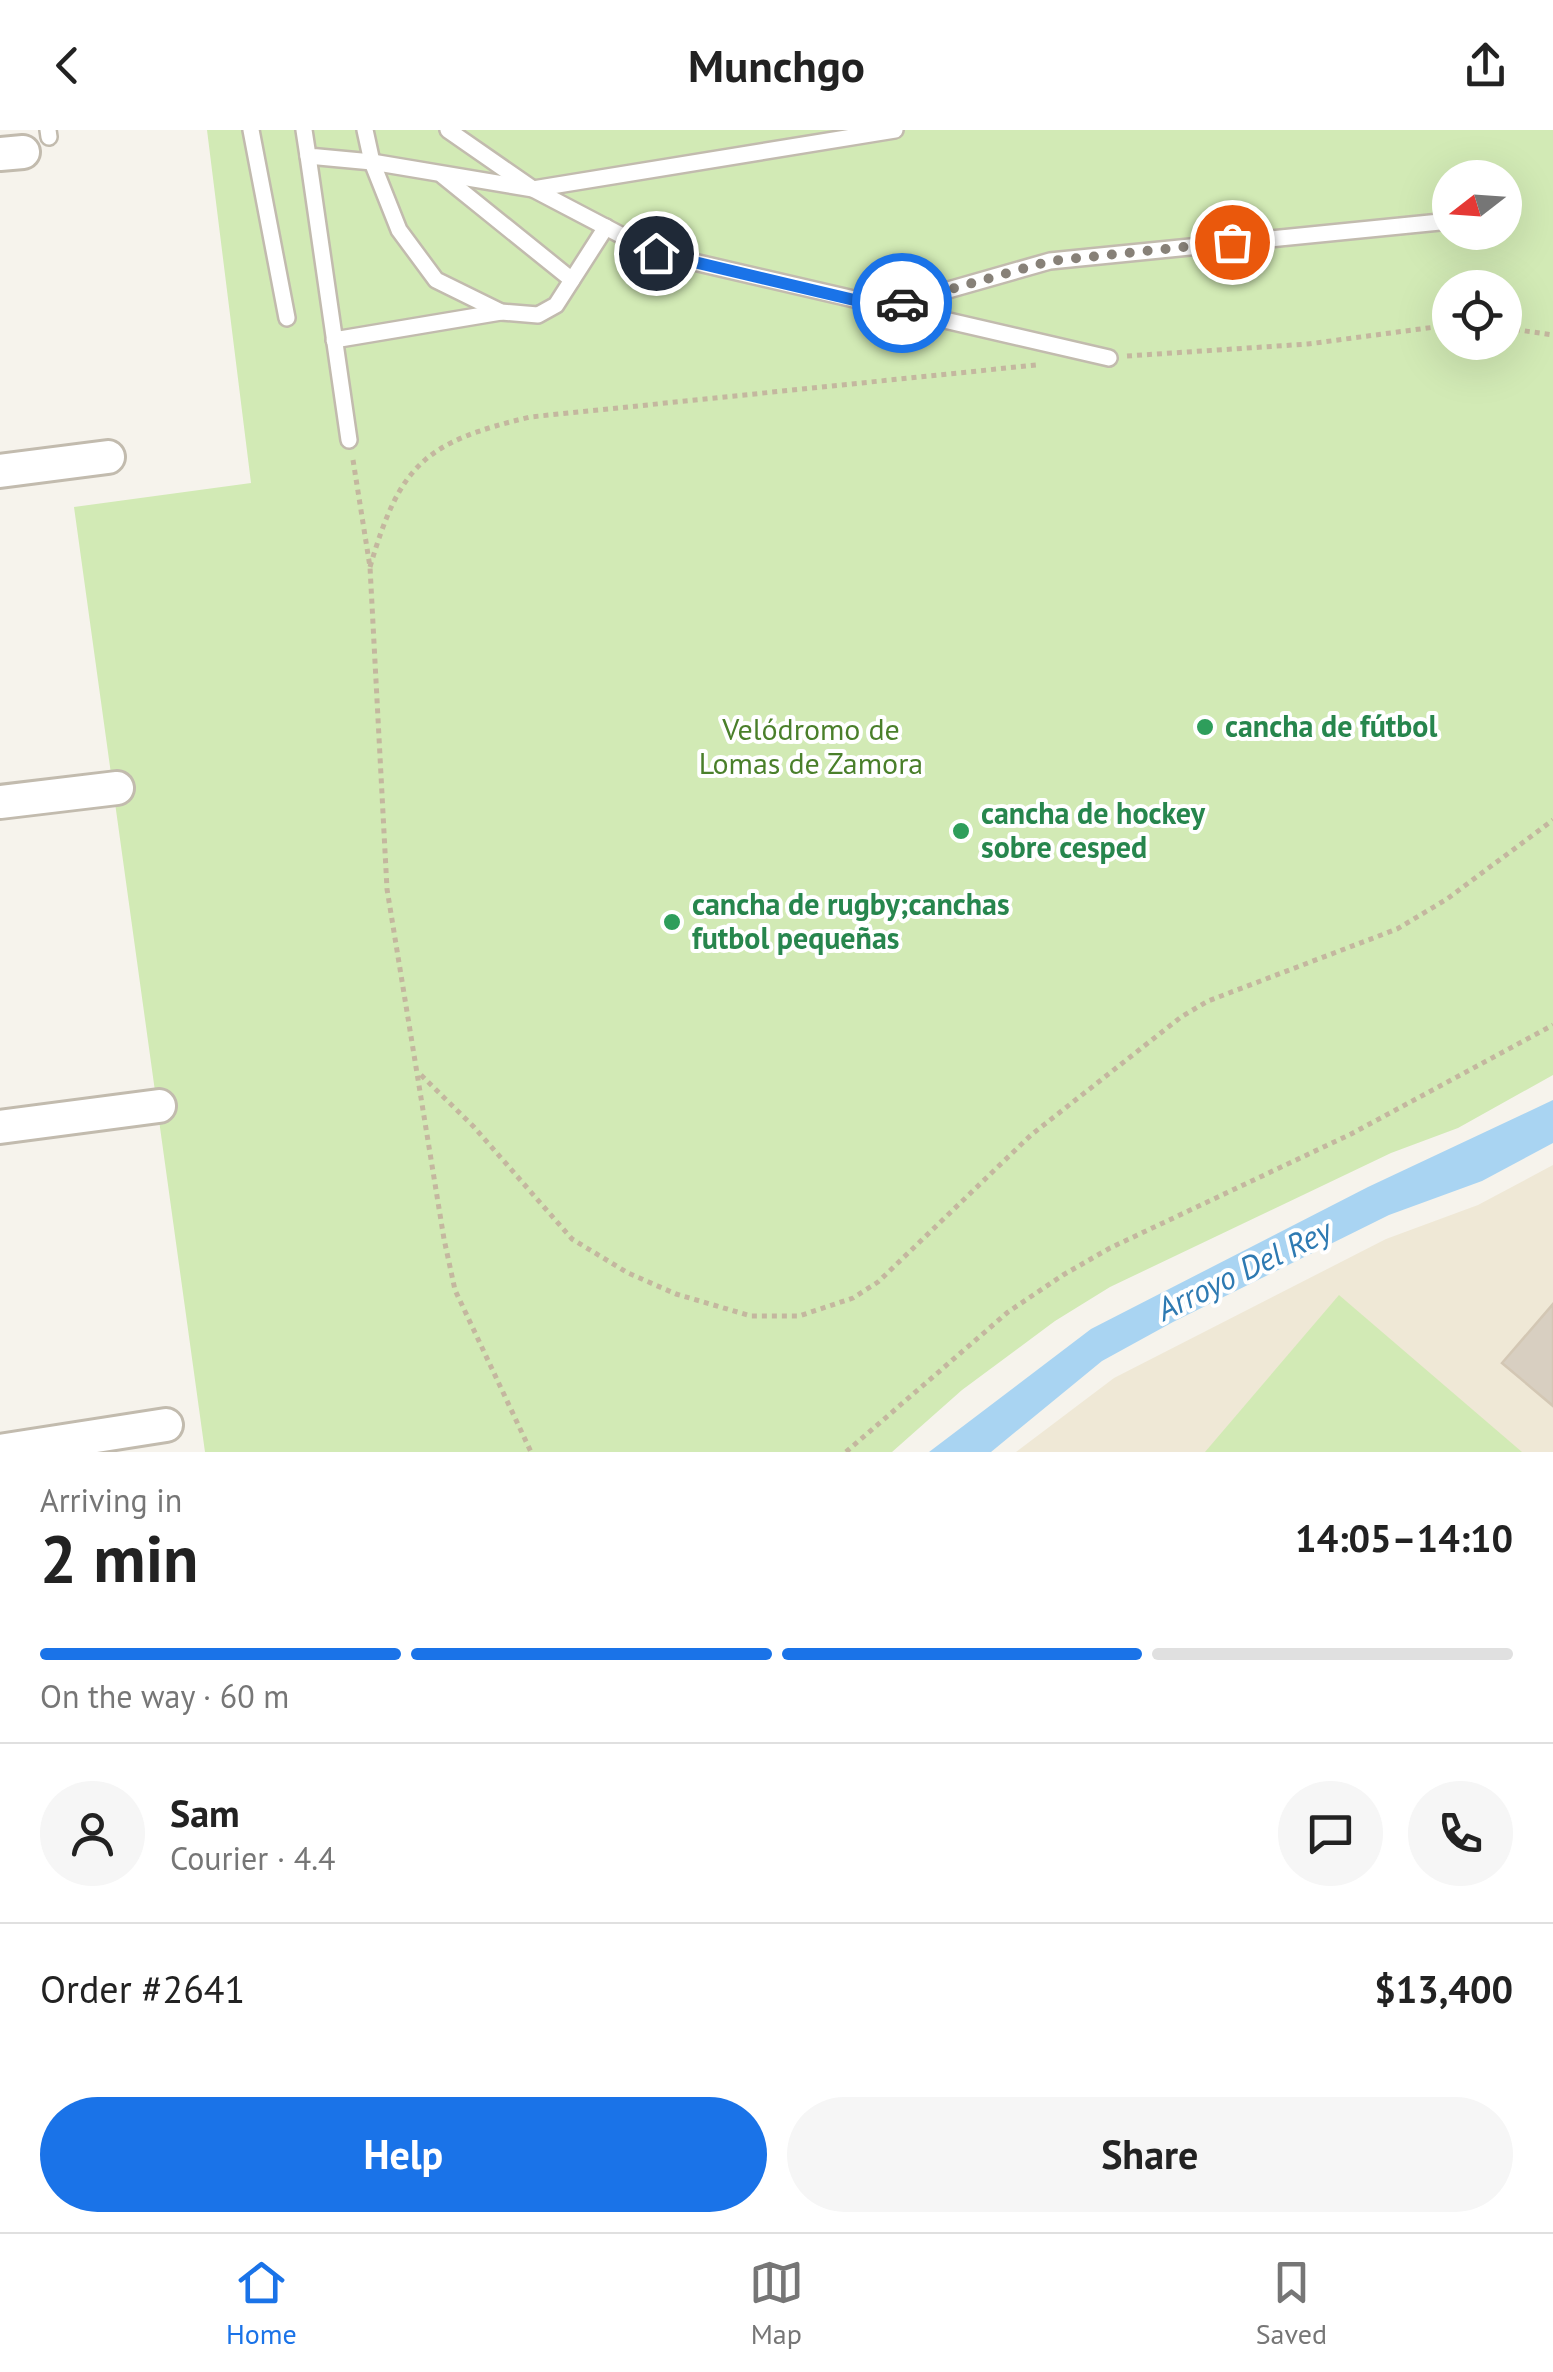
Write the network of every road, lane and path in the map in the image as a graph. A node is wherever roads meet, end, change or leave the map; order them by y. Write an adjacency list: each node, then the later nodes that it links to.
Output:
1 (251, 130): 15 (lane)
2 (304, 130): 6 (lane)
3 (366, 130): 7 (lane)
4 (448, 130): 9 (lane)
5 (895, 130): 9 (lane)
6 (308, 156): 7 (lane); 19 (lane)
7 (372, 162): 8 (lane); 14 (lane)
8 (439, 173): 9 (lane); 12 (lane)
9 (533, 189): 11 (lane)
10 (1432, 222): 13 (lane)
11 (606, 227): 12 (lane); 13 (lane)
12 (572, 280): 14 (lane)
13 (888, 308): 20 (lane)
14 (501, 312): 19 (lane)
15 (287, 318)
16 (1432, 327): 20 (path)
17 (1522, 330): 18 (path)
18 (1553, 335)
19 (334, 340): 22 (lane)
20 (1108, 358)
21 (1051, 364): 25 (path)
22 (350, 440): 25 (path)
23 (108, 458): 24 (street)
24 (0, 472)
25 (370, 567): 30 (path)
26 (117, 788): 27 (street)
27 (0, 802)
28 (1553, 820): 30 (path)
29 (1553, 1025): 36 (path)
30 (420, 1075): 35 (path)
31 (159, 1106): 32 (street)
32 (0, 1127)
33 (166, 1425): 34 (street)
34 (0, 1451)
35 (531, 1452)
36 (846, 1452)

